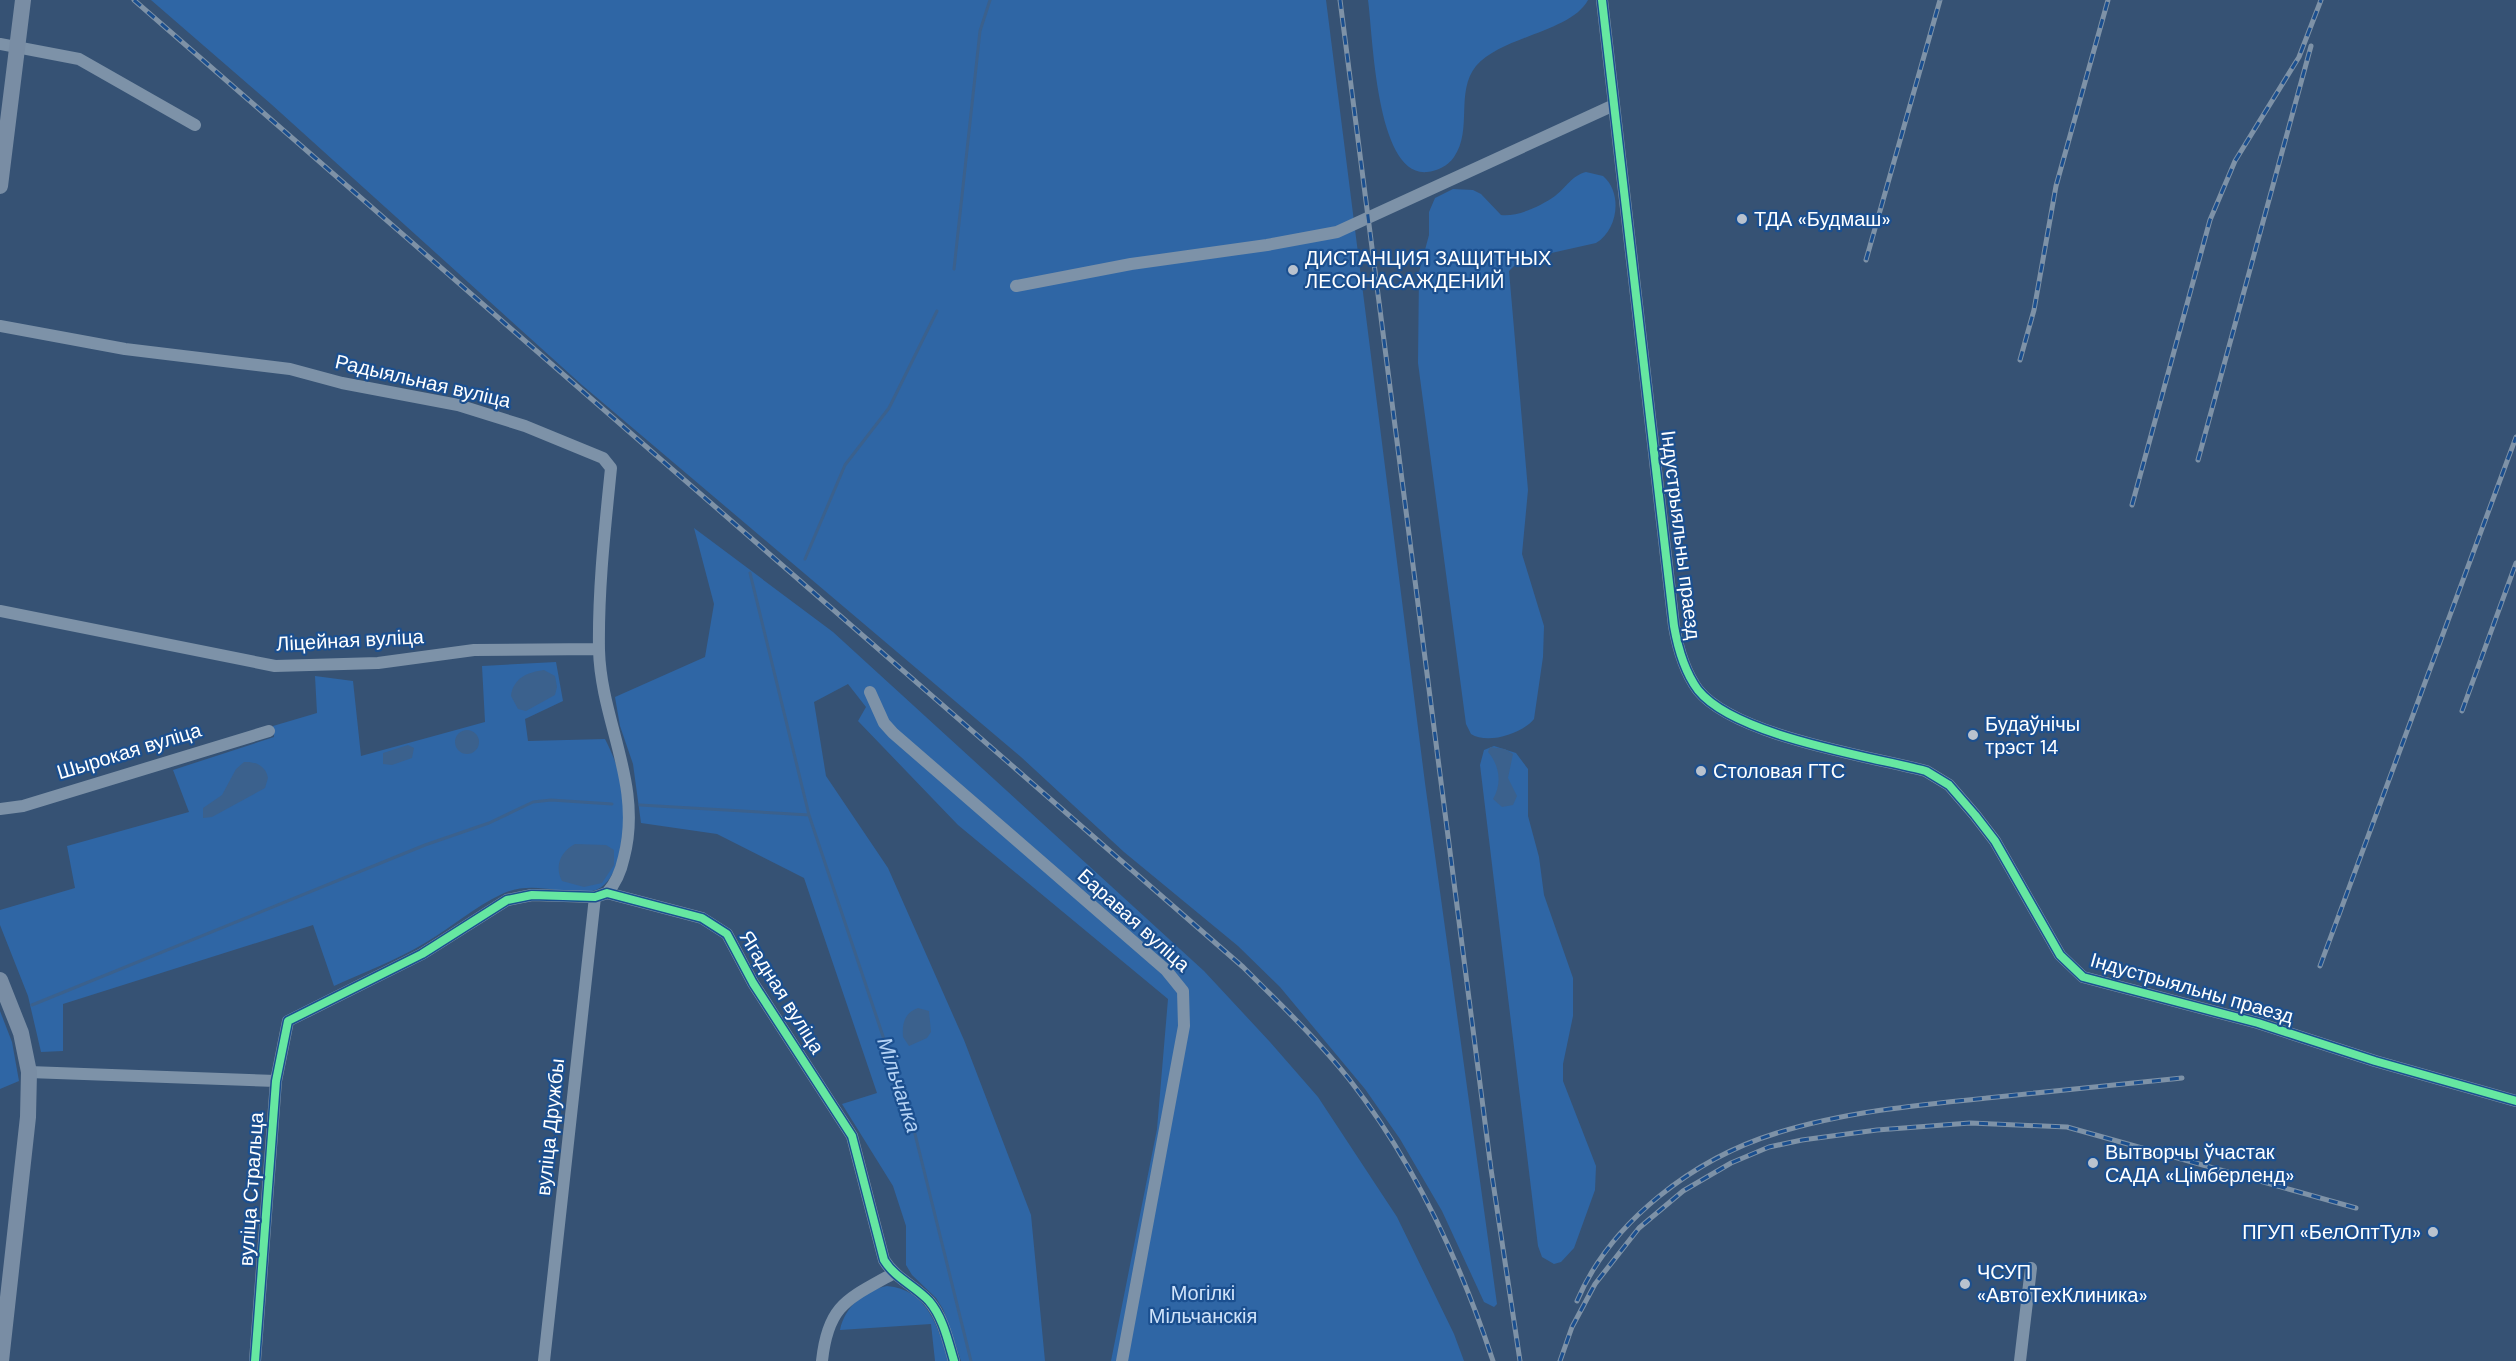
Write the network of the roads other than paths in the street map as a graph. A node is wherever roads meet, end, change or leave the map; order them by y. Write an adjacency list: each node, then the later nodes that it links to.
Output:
1 (23, 0): 4 (street)
2 (1602, 0): 5 (street, Індустрыяльны праезд)
3 (0, 44): 4 (street)
4 (18, 47): 6 (street); 7 (street)
5 (1614, 105): 8 (street); 20 (street, Індустрыяльны праезд)
6 (195, 125)
7 (0, 186)
8 (1016, 286)
9 (0, 326): 11 (street, Радыяльная вуліца)
10 (0, 611): 11 (street, Ліцейная вуліца)
11 (599, 649): 15 (street, Радыяльная вуліца)
12 (870, 692): 28 (street, Баравая вуліца)
13 (269, 731): 14 (street, Шырокая вуліца)
14 (0, 808)
15 (607, 893): 16 (street); 22 (street, Ягадная вуліца)
16 (595, 897): 19 (street, вуліца Стральца); 25 (street, вуліца Дружбы)
17 (0, 980): 18 (street)
18 (29, 1072): 19 (street); 23 (street)
19 (276, 1080): 24 (street, вуліца Стральца)
20 (2516, 1101)
21 (2031, 1268): 29 (street)
22 (894, 1273): 26 (street); 27 (street, Ягадная вуліца)
23 (2, 1361)
24 (255, 1361)
25 (544, 1361)
26 (822, 1361)
27 (954, 1361)
28 (1122, 1361)
29 (2020, 1361)

